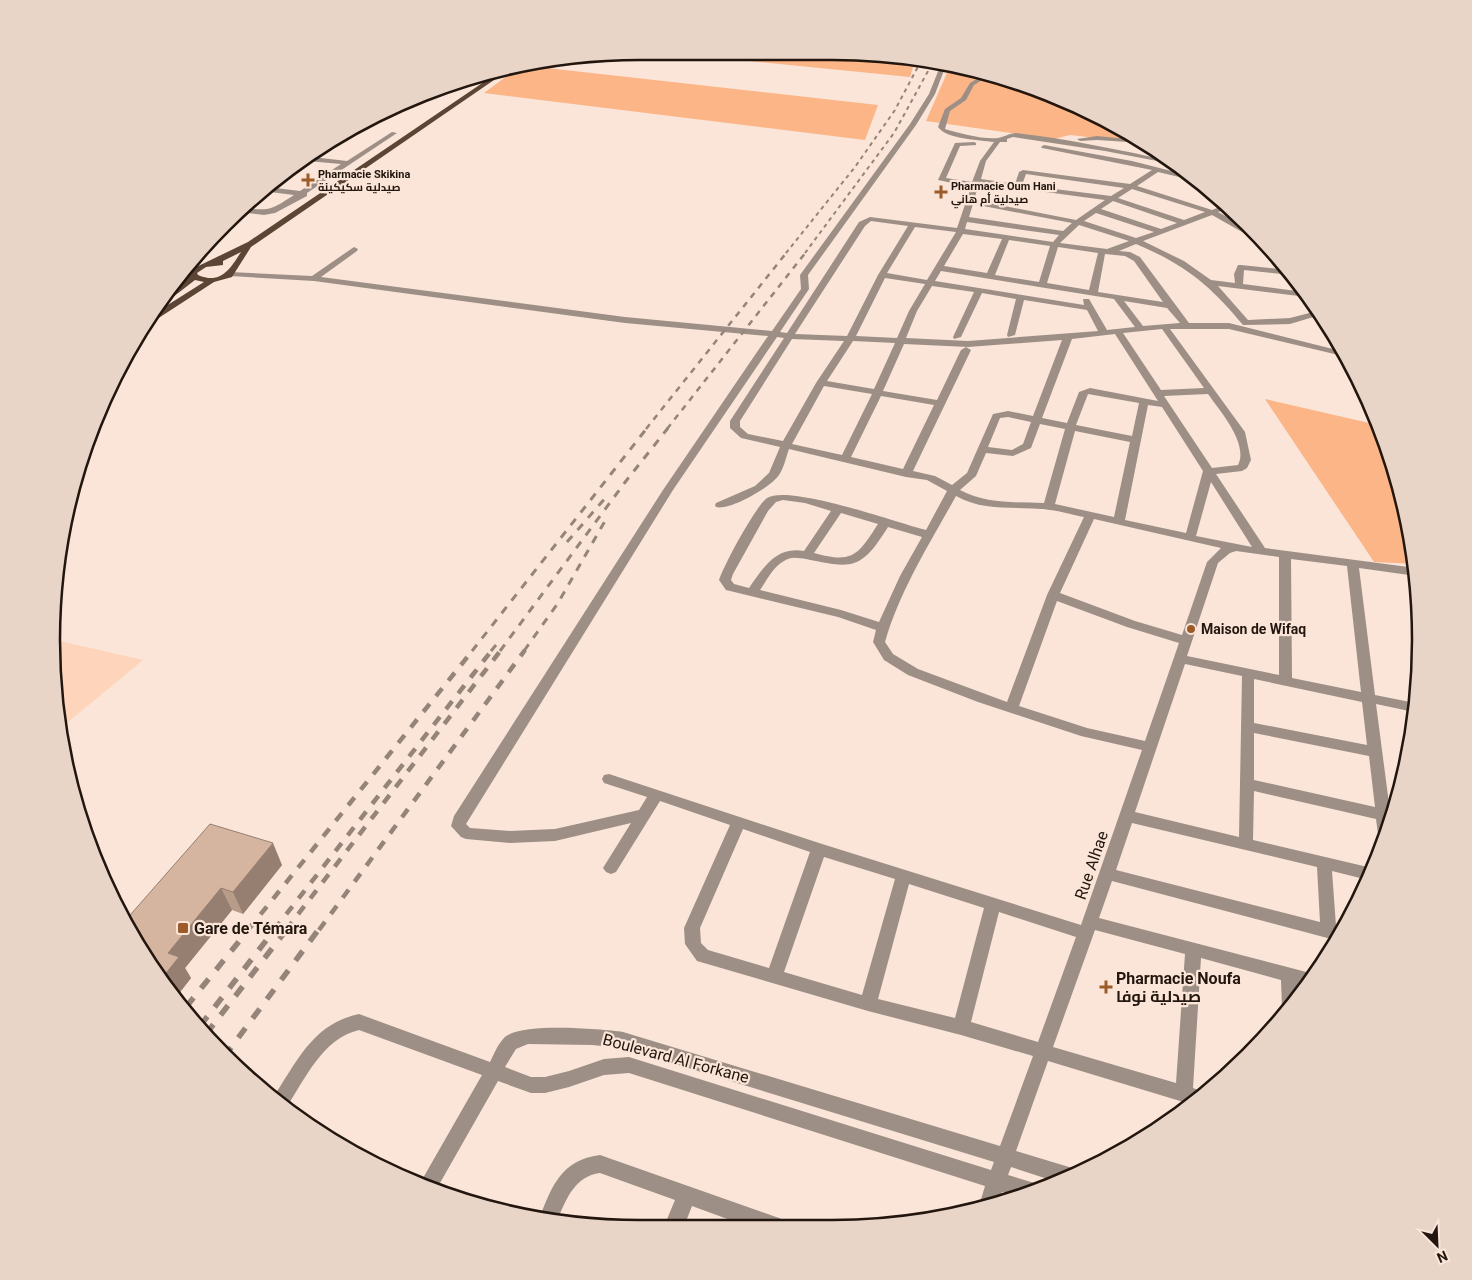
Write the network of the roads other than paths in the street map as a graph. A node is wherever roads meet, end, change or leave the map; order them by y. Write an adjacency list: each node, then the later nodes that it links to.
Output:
1 (941, 70): 121 (street)
2 (979, 79): 5 (street)
3 (491, 80): 12 (main road)
4 (394, 134): 11 (street)
5 (998, 140): 7 (street); 8 (street); 13 (street)
6 (1127, 141): 7 (street)
7 (1070, 142): 10 (street)
8 (992, 146): 15 (street); 15 (street)
9 (316, 159): 11 (street)
10 (1157, 160)
11 (352, 161): 12 (street); 19 (street)
12 (371, 162): 20 (main road)
13 (1158, 170): 14 (street); 17 (street)
14 (1178, 175)
15 (976, 183): 16 (street); 22 (street)
16 (1018, 186): 17 (street); 21 (street)
17 (1133, 187): 21 (street); 26 (street)
18 (275, 190): 19 (street)
19 (302, 194): 20 (street); 25 (street)
20 (320, 196): 37 (main road)
21 (1113, 199): 24 (street); 29 (street)
22 (970, 202): 27 (street); 28 (street)
23 (1220, 209): 26 (street)
24 (1096, 210): 28 (street); 32 (street)
25 (251, 211)
26 (1212, 212): 29 (street); 31 (street)
27 (964, 219): 33 (street); 34 (street)
28 (1079, 222): 34 (street); 36 (street)
29 (1182, 222): 32 (street)
30 (912, 225): 33 (street); 45 (street); 85 (street)
31 (1238, 226)
32 (1159, 231): 36 (street)
33 (960, 232): 35 (street); 42 (street)
34 (1064, 233): 38 (street)
35 (1006, 238): 38 (street); 47 (street)
36 (1134, 240): 40 (street); 50 (street)
37 (251, 244): 41 (main road); 43 (main road)
38 (1055, 244): 40 (street); 53 (street)
39 (354, 249): 49 (street)
40 (1105, 251): 57 (street); 61 (street)
41 (213, 263): 43 (main road); 46 (main road)
42 (939, 268): 47 (street); 51 (street)
43 (232, 270): 48 (main road); 49 (street)
44 (1279, 272): 52 (street)
45 (882, 275): 51 (street); 75 (street)
46 (194, 276): 48 (main road); 54 (main road)
47 (990, 277): 53 (street)
48 (214, 279): 63 (main road)
49 (314, 279): 72 (street)
50 (1209, 282): 52 (street); 64 (street)
51 (929, 283): 55 (street); 77 (street)
52 (1239, 284): 58 (street)
53 (1042, 285): 56 (street)
54 (180, 287)
55 (979, 290): 59 (street); 71 (street)
56 (1082, 291): 57 (street); 62 (street)
57 (1093, 293): 60 (street)
58 (1297, 293)
59 (1021, 297): 62 (street); 70 (street)
60 (1117, 297): 61 (street); 67 (street)
61 (1170, 306): 65 (street)
62 (1089, 308): 69 (street)
63 (162, 312)
64 (1312, 315)
65 (1186, 325): 66 (street); 74 (street)
66 (1164, 326): 67 (street); 76 (street)
67 (1140, 328): 68 (street)
68 (1118, 332): 69 (street); 78 (street)
69 (1104, 333): 72 (street)
70 (1011, 335)
71 (957, 337)
72 (1064, 338): 82 (street)
73 (966, 350): 80 (street)
74 (1335, 352)
75 (821, 383): 77 (street); 85 (street)
76 (1210, 391): 78 (street); 88 (street)
77 (877, 392): 80 (street); 87 (street)
78 (1158, 393): 81 (street)
79 (1144, 401): 81 (street); 83 (street); 84 (street)
80 (939, 402): 89 (street)
81 (1165, 405): 88 (street)
82 (1036, 419): 83 (street); 86 (street); 86 (street)
83 (1071, 425): 84 (street); 92 (street)
84 (1136, 440): 96 (street)
85 (786, 445): 87 (street); 91 (street)
86 (982, 449): 90 (street)
87 (845, 459): 89 (street)
88 (1208, 472): 98 (street); 100 (street)
89 (906, 474): 90 (street)
90 (954, 490): 92 (street); 97 (street)
91 (720, 504)
92 (1049, 506): 94 (street)
93 (838, 509): 95 (street); 102 (street); 105 (street)
94 (1090, 516): 96 (street); 106 (street)
95 (885, 522): 97 (street); 102 (street)
96 (1120, 522): 98 (street)
97 (929, 535): 107 (street)
98 (1190, 538): 99 (street)
99 (1236, 548): 100 (street); 108 (street, Rue Alhae)
100 (1260, 550): 101 (street)
101 (1286, 554): 103 (street); 111 (street)
102 (807, 556): 105 (street)
103 (1352, 562): 104 (street); 112 (street)
104 (1408, 571)
105 (752, 593): 107 (street)
106 (1053, 595): 108 (street); 114 (street)
107 (883, 628): 114 (street)
108 (1186, 641): 109 (street, Rue Alhae)
109 (1181, 658): 110 (street); 116 (street, Rue Alhae)
110 (1248, 674): 111 (street); 115 (street)
111 (1286, 682): 112 (street)
112 (1368, 699): 113 (street); 117 (street)
113 (1408, 707)
114 (1012, 708): 116 (street)
115 (1248, 727): 117 (street); 119 (street)
116 (1151, 747): 123 (street, Rue Alhae)
117 (1375, 752): 122 (street)
118 (609, 779): 120 (street)
119 (1247, 784): 122 (street); 126 (street)
120 (656, 795): 121 (street); 125 (street)
121 (643, 815): 129 (street)
122 (1383, 815): 124 (street)
123 (1127, 816): 126 (street); 131 (street, Rue Alhae)
124 (1383, 818)
125 (739, 822): 127 (street); 139 (street)
126 (1246, 844): 128 (street)
127 (819, 849): 132 (street); 139 (street)
128 (1324, 863): 130 (street); 135 (street)
129 (611, 868)
130 (1363, 872)
131 (1107, 874): 134 (street, Rue Alhae); 136 (street)
132 (904, 876): 133 (street); 142 (street)
133 (993, 904): 134 (street); 143 (street)
134 (1088, 927): 137 (street); 144 (street, Rue Alhae)
135 (1334, 930)
136 (1333, 932)
137 (1193, 949): 138 (street); 146 (street)
138 (1289, 974): 140 (street); 141 (street)
139 (774, 977): 142 (street)
140 (1303, 978)
141 (1290, 996)
142 (868, 1004): 143 (street)
143 (961, 1027): 144 (street)
144 (1044, 1052): 147 (street); 149 (street, Rue Alhae)
145 (493, 1071): 148 (street); 149 (street, Boulevard Al Forkane); 151 (street, Boulevard Al Forkane); 152 (street)
146 (1192, 1094)
147 (1190, 1096)
148 (283, 1097)
149 (1005, 1156): 150 (street, Boulevard Al Forkane); 151 (street, Rue Alhae)
150 (1060, 1173)
151 (996, 1179): 153 (street, Boulevard Al Forkane); 155 (street, Rue Alhae)
152 (431, 1181)
153 (1022, 1188)
154 (687, 1195): 156 (street); 157 (street); 158 (street)
155 (990, 1198)
156 (552, 1213)
157 (676, 1220)
158 (757, 1220)

